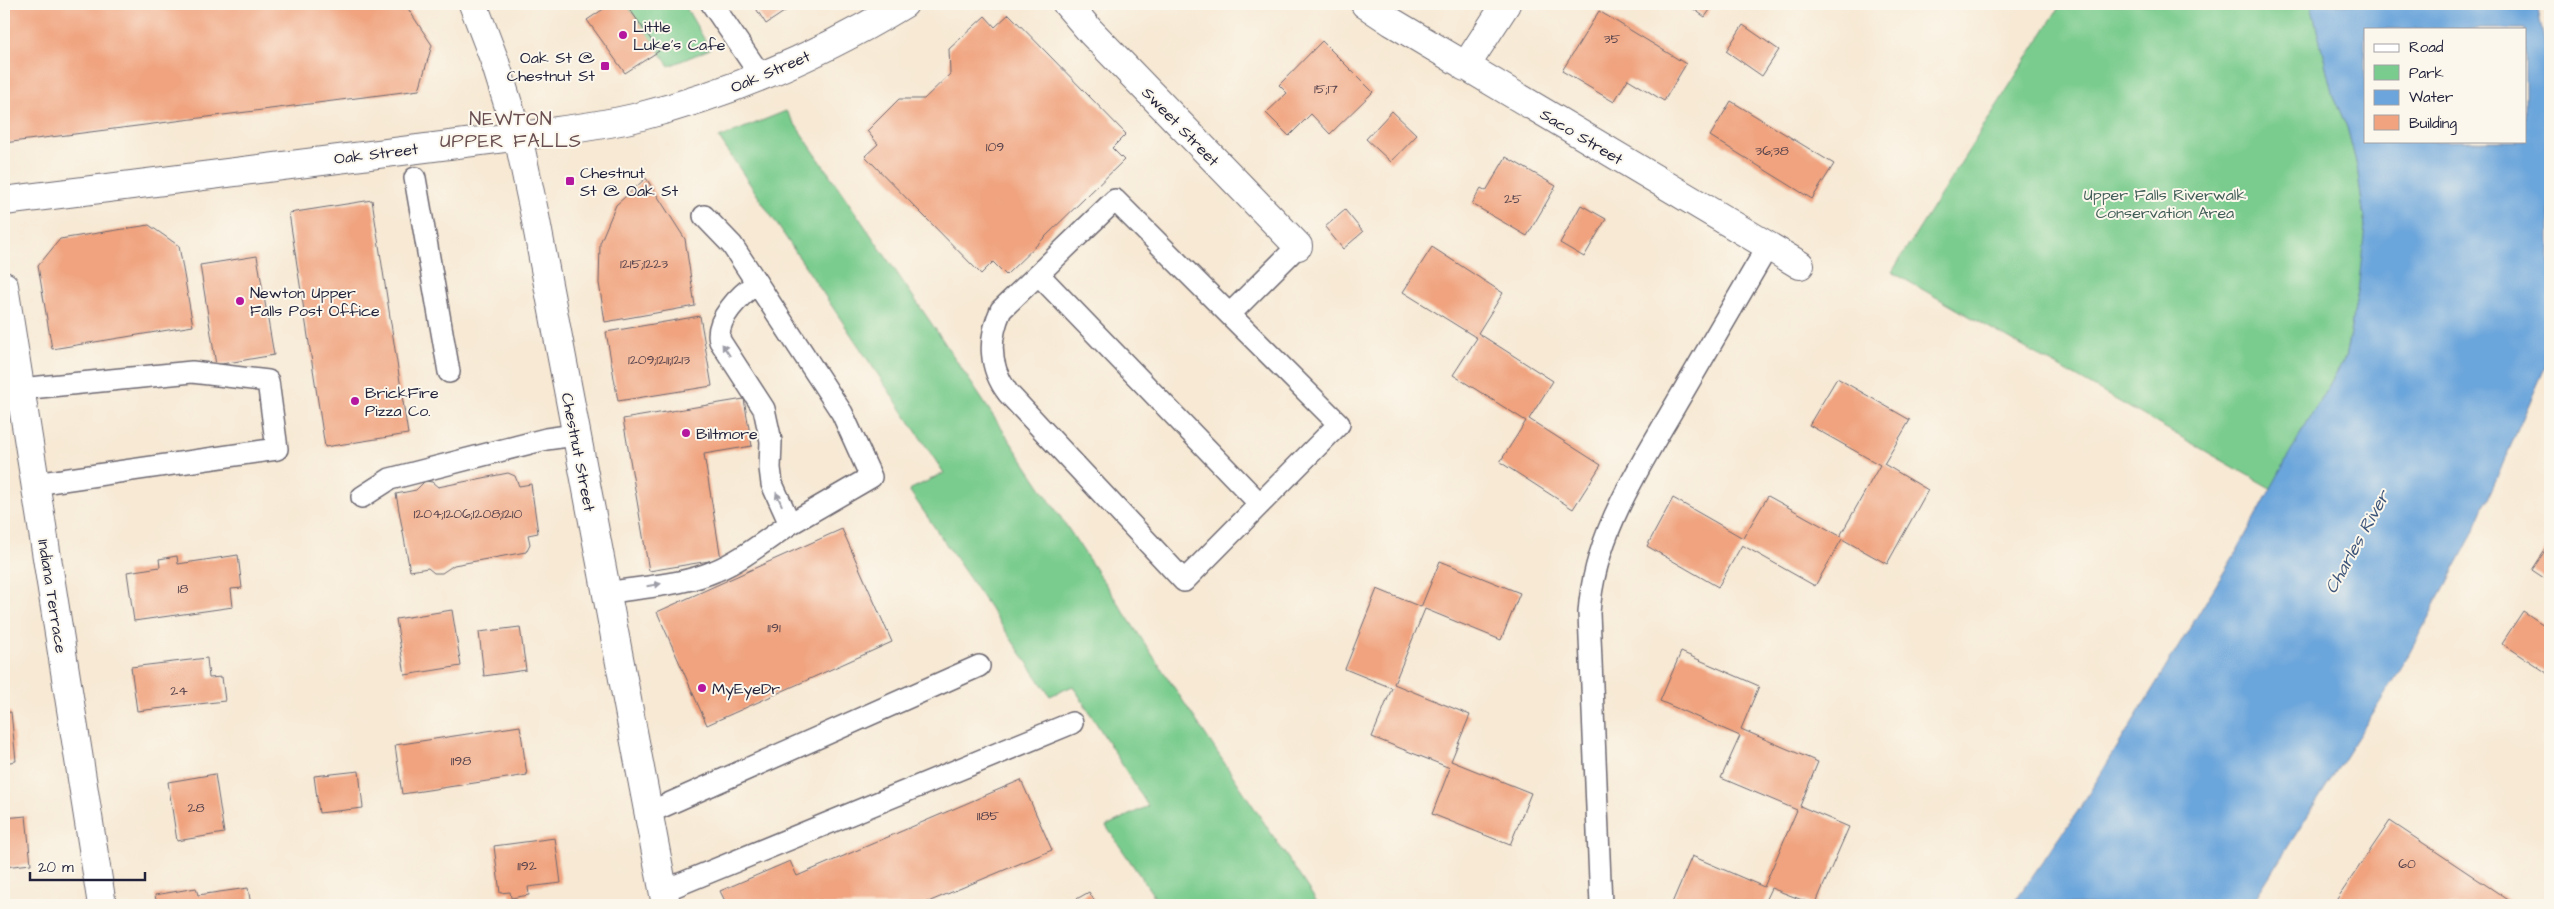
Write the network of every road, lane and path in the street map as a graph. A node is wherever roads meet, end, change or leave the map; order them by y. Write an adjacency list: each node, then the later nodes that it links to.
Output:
1 (473, 4): 9 (street, Chestnut Street)
2 (712, 4): 8 (lane)
3 (904, 4): 8 (street, Oak Street)
4 (1067, 4): 13 (street, Sweet Street)
5 (1365, 4): 7 (street, Saco Street)
6 (1506, 4): 7 (street)
7 (1466, 67): 14 (street, Saco Street)
8 (761, 76): 9 (street, Oak Street)
9 (518, 136): 11 (street, Oak Street); 22 (street, Chestnut Street)
10 (415, 178): 20 (lane)
11 (4, 201)
12 (704, 216): 17 (lane)
13 (1298, 246): 19 (lane)
14 (1768, 246): 15 (street, Saco Street); 33 (lane)
15 (1800, 265)
16 (1038, 274): 19 (lane); 25 (lane); 25 (lane)
17 (757, 283): 26 (lane, one-way to 17); 26 (lane)
18 (4, 286): 21 (street, Indiana Terrace)
19 (1230, 314): 25 (lane)
20 (448, 372)
21 (20, 390): 23 (street, Indiana Terrace); 23 (lane)
22 (575, 435): 24 (lane); 27 (street, Chestnut Street)
23 (35, 484): 32 (street, Indiana Terrace)
24 (362, 497)
25 (1260, 504)
26 (790, 524): 27 (lane, one-way to 26)
27 (606, 593): 30 (street, Chestnut Street)
28 (979, 666): 30 (lane)
29 (1072, 723): 31 (lane)
30 (648, 813): 31 (street, Chestnut Street)
31 (665, 898)
32 (102, 905)
33 (1601, 905)

